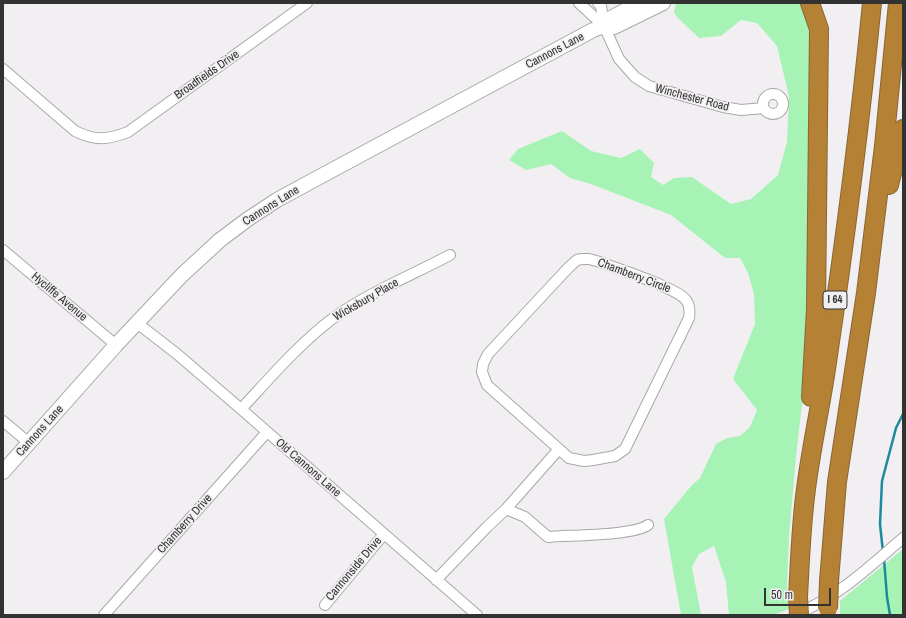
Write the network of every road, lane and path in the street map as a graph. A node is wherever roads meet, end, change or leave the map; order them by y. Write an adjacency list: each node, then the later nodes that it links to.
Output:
1 (307, 3): 12 (street, Broadfields Drive)
2 (579, 3): 10 (street, Winchester Road)
3 (598, 3): 10 (street, Winchester Road)
4 (639, 3): 10 (main road, Cannons Lane)
5 (663, 3): 10 (main road, Cannons Lane)
6 (810, 3): 11 (highway)
7 (820, 3): 11 (highway)
8 (872, 3): 26 (highway, I 64)
9 (898, 3): 17 (highway, I 64)
10 (604, 26): 13 (street, Winchester Road); 18 (main road, Cannons Lane)
11 (819, 29): 26 (highway)
12 (3, 69)
13 (764, 108)
14 (903, 129): 17 (highway)
15 (3, 250): 19 (street, Hycliffe Avenue)
16 (450, 255): 20 (street, Wicksbury Place)
17 (866, 293): 33 (highway, I 64, bridge)
18 (137, 323): 19 (main road, Cannons Lane); 20 (street, Old Cannons Lane)
19 (116, 345): 23 (main road, Cannons Lane)
20 (241, 409): 22 (street, Old Cannons Lane)
21 (3, 421): 23 (street)
22 (267, 432): 29 (street, Old Cannons Lane); 34 (street, Chamberry Drive)
23 (29, 443): 25 (main road, Cannons Lane)
24 (559, 449): 24 (street, Chamberry Circle); 27 (street)
25 (3, 472)
26 (806, 488): 37 (highway, I 64, bridge)
27 (506, 509): 28 (street); 31 (street)
28 (648, 524)
29 (384, 534): 31 (street, Old Cannons Lane); 32 (street, Cannonside Drive)
30 (899, 541): 36 (street)
31 (436, 580): 35 (street, Old Cannons Lane)
32 (325, 605)
33 (827, 612)
34 (104, 615)
35 (477, 615)
36 (794, 615)
37 (799, 615)

